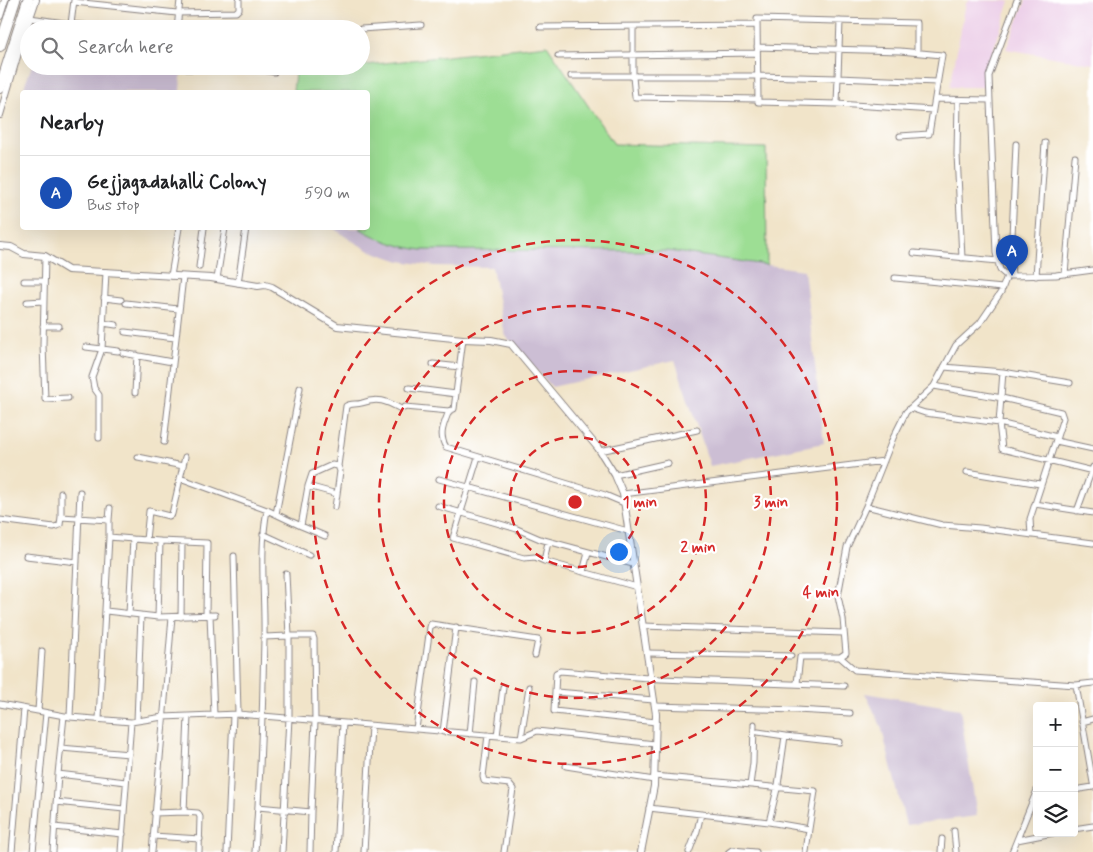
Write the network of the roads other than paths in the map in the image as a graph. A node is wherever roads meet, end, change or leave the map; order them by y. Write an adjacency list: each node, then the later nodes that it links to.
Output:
1 (5, 0): 10 (street)
2 (15, 0): 23 (highway)
3 (28, 0): 12 (highway)
4 (36, 0): 11 (street)
5 (180, 0): 9 (street)
6 (240, 0): 9 (street)
7 (1017, 0): 39 (street)
8 (74, 1): 9 (street); 14 (street)
9 (178, 13): 15 (street)
10 (0, 16)
11 (30, 18): 13 (street)
12 (22, 20)
13 (44, 20)
14 (72, 20)
15 (178, 20)
16 (840, 21): 19 (street); 24 (street); 26 (street)
17 (20, 25): 35 (highway)
18 (421, 25): 22 (street)
19 (757, 25): 21 (street); 25 (street)
20 (540, 27): 21 (street)
21 (633, 27): 27 (street)
22 (370, 28)
23 (0, 46)
24 (839, 49): 25 (street); 26 (street); 33 (street)
25 (757, 50): 27 (street); 31 (street)
26 (917, 52): 34 (street)
27 (633, 55): 28 (street); 32 (street)
28 (558, 56)
29 (20, 57): 42 (street)
30 (571, 76): 32 (street)
31 (757, 76): 32 (street); 33 (street); 36 (street)
32 (632, 77): 36 (street)
33 (838, 78): 34 (street); 40 (street)
34 (937, 82): 37 (street)
35 (0, 88)
36 (758, 99): 40 (street)
37 (935, 99): 38 (street); 41 (street)
38 (958, 100): 39 (street); 54 (street)
39 (990, 100): 55 (street)
40 (837, 104): 41 (street)
41 (933, 110): 43 (street)
42 (0, 115)
43 (900, 136)
44 (1045, 143): 62 (street)
45 (1016, 144): 61 (street)
46 (1075, 157): 59 (street)
47 (179, 230): 60 (street)
48 (204, 230): 56 (street)
49 (225, 230): 65 (street)
50 (246, 230): 68 (street)
51 (0, 246): 53 (street)
52 (914, 253): 54 (street)
53 (44, 256): 58 (street); 67 (street)
54 (962, 258): 55 (street)
55 (998, 261): 61 (street)
56 (198, 267)
57 (1093, 270): 59 (street)
58 (106, 272): 60 (street); 70 (street)
59 (1065, 274): 62 (street)
60 (172, 276): 63 (street)
61 (1010, 276): 62 (street); 69 (street)
62 (1036, 276)
63 (183, 277): 65 (street); 73 (street)
64 (895, 278): 69 (street)
65 (217, 279): 68 (street)
66 (24, 281): 67 (street)
67 (44, 281): 71 (street)
68 (238, 283): 80 (street)
69 (1003, 288): 87 (street)
70 (104, 298): 73 (street); 74 (street)
71 (44, 301): 72 (street); 76 (street)
72 (27, 302)
73 (178, 309): 79 (street)
74 (103, 323): 75 (street); 82 (street)
75 (116, 325)
76 (43, 326): 77 (street); 95 (street)
77 (59, 326)
78 (125, 332): 79 (street)
79 (175, 338): 84 (street)
80 (463, 339): 86 (street); 105 (street)
81 (86, 347): 82 (street)
82 (102, 348): 83 (street); 101 (street)
83 (137, 355): 84 (street); 93 (street)
84 (172, 362): 103 (street)
85 (433, 364): 86 (street)
86 (460, 367): 94 (street)
87 (944, 367): 88 (street); 90 (street)
88 (1003, 372): 89 (street); 96 (street)
89 (1070, 383)
90 (934, 386): 96 (street); 97 (street)
91 (300, 388): 136 (street)
92 (409, 388): 94 (street)
93 (135, 393)
94 (456, 394): 98 (street)
95 (68, 398)
96 (1002, 398): 99 (street); 102 (street)
97 (910, 408): 99 (street); 110 (street)
98 (449, 411): 108 (street); 113 (street)
99 (999, 423): 102 (street); 109 (street)
100 (697, 430): 105 (street)
101 (99, 438)
102 (1056, 439): 104 (street); 109 (street)
103 (164, 442)
104 (1093, 449)
105 (600, 451): 116 (street)
106 (138, 457): 112 (street)
107 (185, 457): 112 (street)
108 (478, 457): 121 (street); 126 (street)
109 (1049, 460): 114 (street); 119 (street)
110 (884, 461): 125 (street); 129 (street)
111 (668, 462): 116 (street)
112 (183, 466): 117 (street)
113 (338, 466): 120 (street); 124 (street)
114 (1092, 470): 133 (street)
115 (967, 472): 119 (street)
116 (615, 475): 125 (street)
117 (180, 478): 132 (street); 148 (street)
118 (439, 479): 121 (street)
119 (1040, 484): 127 (street)
120 (308, 486): 124 (street); 141 (street)
121 (468, 487): 134 (street); 142 (street)
122 (80, 492): 138 (street)
123 (60, 493): 137 (street)
124 (337, 494): 130 (street)
125 (623, 494): 126 (street)
126 (624, 503): 142 (street)
127 (1035, 504): 133 (street); 144 (street)
128 (438, 506): 134 (street)
129 (866, 506): 144 (street); 172 (street)
130 (335, 507)
131 (110, 508): 140 (street)
132 (266, 510): 136 (street); 143 (street)
133 (1077, 511): 135 (street)
134 (460, 513): 151 (street); 158 (street)
135 (1093, 513)
136 (276, 514): 141 (street)
137 (61, 517): 138 (street); 139 (street)
138 (80, 517): 140 (street); 157 (street)
139 (0, 520)
140 (109, 520): 146 (street)
141 (301, 526): 145 (street)
142 (628, 531): 159 (street)
143 (263, 534): 154 (street); 174 (street)
144 (1031, 535): 152 (street)
145 (325, 536)
146 (109, 537): 147 (street); 163 (street)
147 (133, 539): 148 (street); 164 (street)
148 (146, 540): 149 (street)
149 (160, 541): 150 (street); 167 (street)
150 (182, 542): 165 (street); 169 (street)
151 (548, 542): 153 (street); 158 (street)
152 (1093, 543)
153 (588, 553): 159 (street); 160 (street)
154 (309, 555)
155 (26, 556): 157 (street)
156 (234, 556): 197 (street)
157 (77, 562): 199 (street)
158 (544, 562): 160 (street)
159 (633, 564): 162 (street)
160 (583, 572): 162 (street)
161 (286, 574): 173 (street)
162 (637, 587): 170 (street)
163 (106, 611): 164 (street); 204 (street)
164 (129, 614): 166 (street)
165 (210, 615): 169 (street); 198 (street)
166 (142, 616): 167 (street); 207 (street)
167 (158, 617): 168 (street)
168 (172, 617): 169 (street); 202 (street)
169 (182, 617)
170 (643, 626): 172 (street); 176 (street)
171 (456, 627): 177 (street); 213 (street); 214 (street)
172 (844, 633): 179 (street)
173 (289, 636): 174 (street); 203 (street); 206 (street)
174 (264, 637): 201 (street)
175 (42, 651): 193 (street)
176 (647, 653): 178 (street); 180 (street)
177 (535, 655)
178 (791, 656)
179 (840, 657): 182 (street); 184 (street)
180 (651, 678): 182 (street); 188 (street); 190 (street)
181 (475, 682): 216 (street)
182 (797, 683): 185 (street)
183 (1093, 683): 184 (street)
184 (1076, 685): 189 (street)
185 (844, 686)
186 (503, 687): 218 (street)
187 (529, 687): 220 (street)
188 (556, 692): 190 (street); 208 (street)
189 (1076, 702)
190 (654, 703): 196 (street); 208 (street)
191 (0, 704): 192 (street)
192 (24, 709): 193 (street); 258 (street)
193 (38, 711): 195 (street)
194 (1078, 712): 209 (street)
195 (46, 713): 199 (street); 259 (street)
196 (850, 713)
197 (235, 714): 198 (street); 201 (street); 264 (street)
198 (214, 715): 200 (street)
199 (67, 716): 204 (street); 225 (street)
200 (188, 716): 202 (street); 242 (street)
201 (263, 716): 203 (street); 238 (street)
202 (163, 717): 207 (street); 244 (street)
203 (288, 718): 206 (street); 241 (street)
204 (99, 719): 207 (street)
205 (1093, 719): 209 (street)
206 (315, 720): 210 (street); 243 (street)
207 (134, 722): 226 (street)
208 (656, 722): 224 (street)
209 (1082, 722): 223 (street)
210 (343, 723): 212 (street); 268 (street)
211 (754, 724): 232 (street)
212 (371, 726): 213 (street); 269 (street)
213 (416, 729): 214 (street)
214 (443, 732): 216 (street)
215 (758, 732): 219 (street)
216 (470, 734): 217 (street)
217 (488, 735): 218 (street); 270 (street)
218 (497, 736): 220 (street)
219 (785, 736): 222 (street); 234 (street)
220 (521, 738): 224 (street)
221 (1093, 741): 223 (street)
222 (839, 742)
223 (1086, 743): 228 (street)
224 (655, 744): 230 (street)
225 (61, 748): 226 (street); 229 (street)
226 (128, 754): 231 (street)
227 (566, 766): 230 (street)
228 (1092, 769): 233 (street)
229 (58, 774): 231 (street); 236 (street)
230 (654, 778): 232 (street); 239 (street)
231 (126, 782): 240 (street)
232 (750, 785): 234 (street)
233 (1093, 785): 235 (street)
234 (777, 787): 246 (street); 250 (street)
235 (1078, 789)
236 (56, 802): 240 (street); 248 (street)
237 (1033, 803): 257 (street)
238 (258, 807): 241 (street); 265 (street)
239 (650, 808): 245 (street); 271 (street)
240 (124, 809): 252 (street)
241 (284, 810): 243 (street); 266 (street)
242 (184, 812): 244 (street); 255 (street)
243 (311, 812): 267 (street)
244 (154, 813): 253 (street)
245 (701, 814): 246 (street); 272 (street)
246 (769, 822): 250 (street)
247 (1093, 826): 249 (street)
248 (54, 827): 252 (street); 260 (street)
249 (1078, 828)
250 (810, 829): 275 (street)
251 (954, 831): 277 (street)
252 (123, 834): 261 (street)
253 (153, 836): 255 (street); 262 (street)
254 (1033, 837): 257 (street)
255 (200, 839): 263 (street)
256 (942, 840): 276 (street)
257 (1017, 840): 278 (street)
258 (12, 852)
259 (33, 852)
260 (53, 852)
261 (121, 852)
262 (152, 852)
263 (199, 852)
264 (227, 852)
265 (255, 852)
266 (282, 852)
267 (310, 852)
268 (336, 852)
269 (364, 852)
270 (504, 852)
271 (642, 852)
272 (689, 852)
273 (730, 852): 274 (street)
274 (756, 852)
275 (806, 852)
276 (941, 852)
277 (956, 852)
278 (1012, 852)

